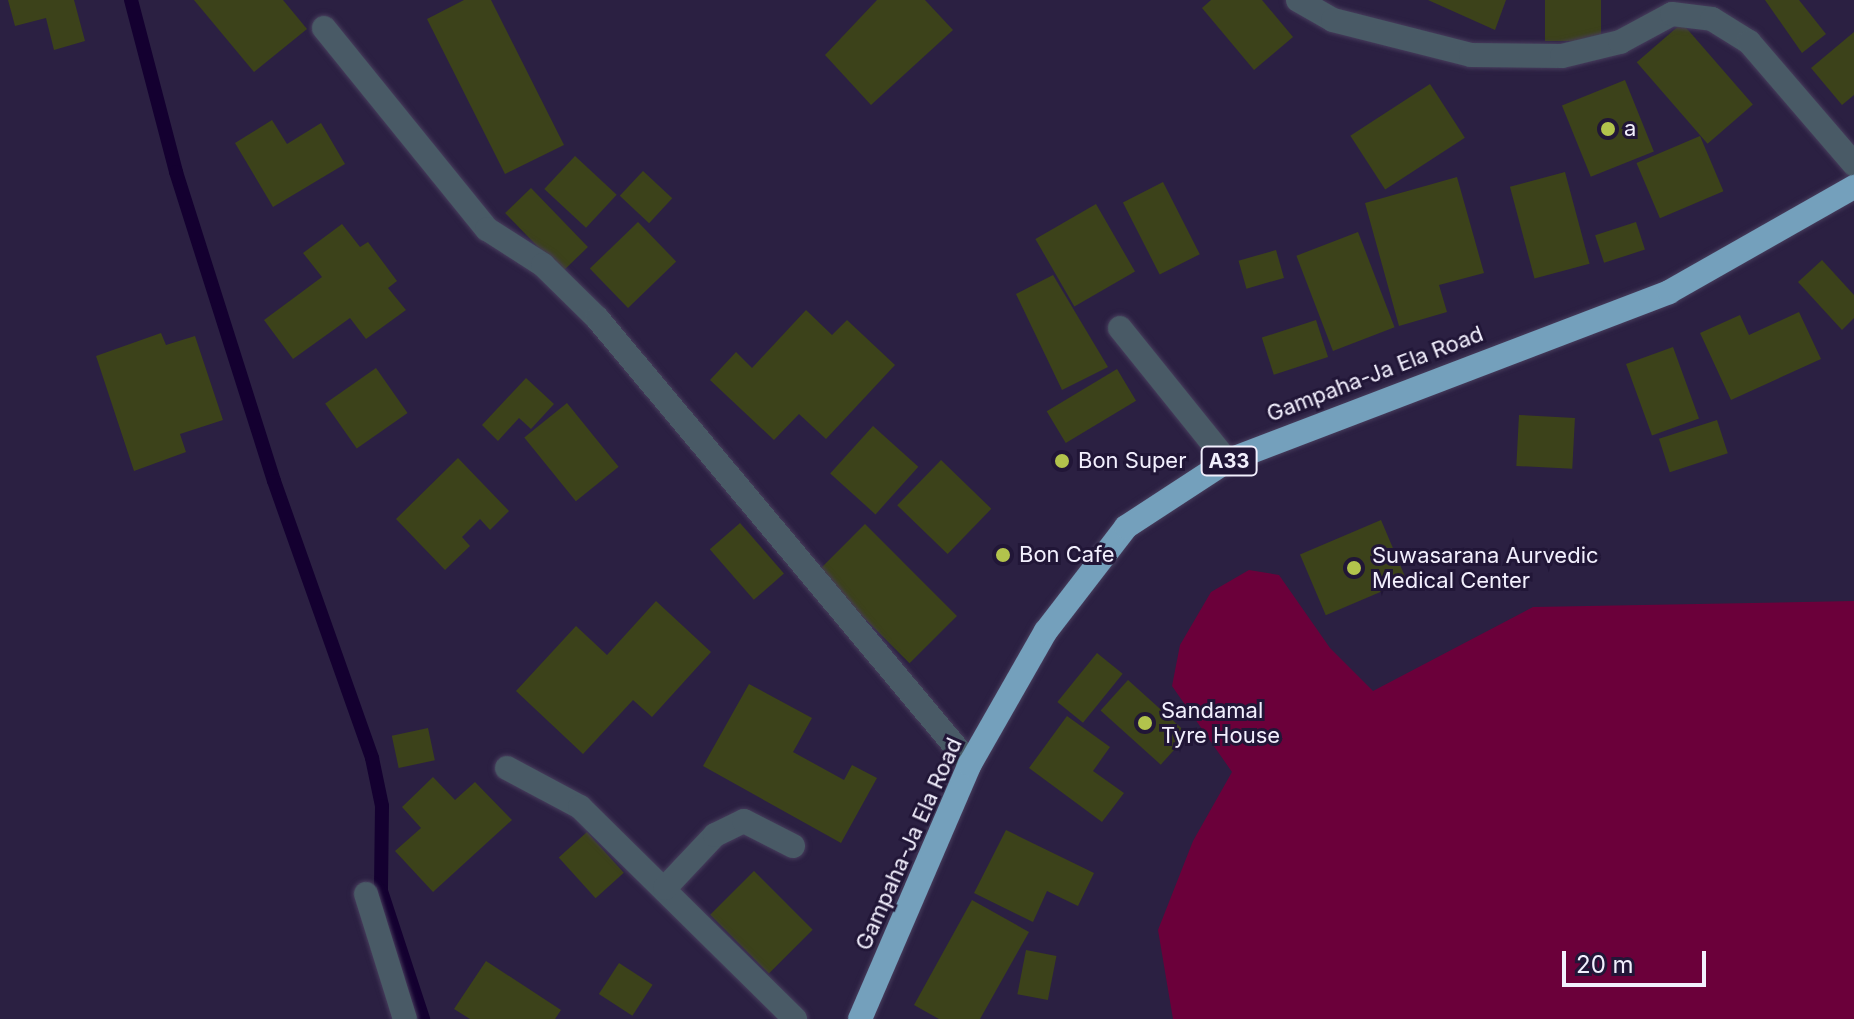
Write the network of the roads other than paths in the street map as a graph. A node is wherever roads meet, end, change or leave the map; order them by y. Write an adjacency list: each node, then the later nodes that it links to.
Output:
1 (1298, 0): 3 (lane)
2 (324, 28): 7 (lane)
3 (1854, 164)
4 (1854, 187): 6 (highway, Gampaha-Ja Ela Road / A33)
5 (1120, 328): 6 (lane)
6 (1227, 461): 7 (highway, Gampaha-Ja Ela Road / A33)
7 (970, 764): 14 (highway, Gampaha-Ja Ela Road / A33)
8 (507, 768): 10 (lane)
9 (793, 846): 10 (lane)
10 (665, 888): 13 (lane)
11 (366, 894): 12 (lane)
12 (405, 1019)
13 (795, 1019)
14 (860, 1019)

